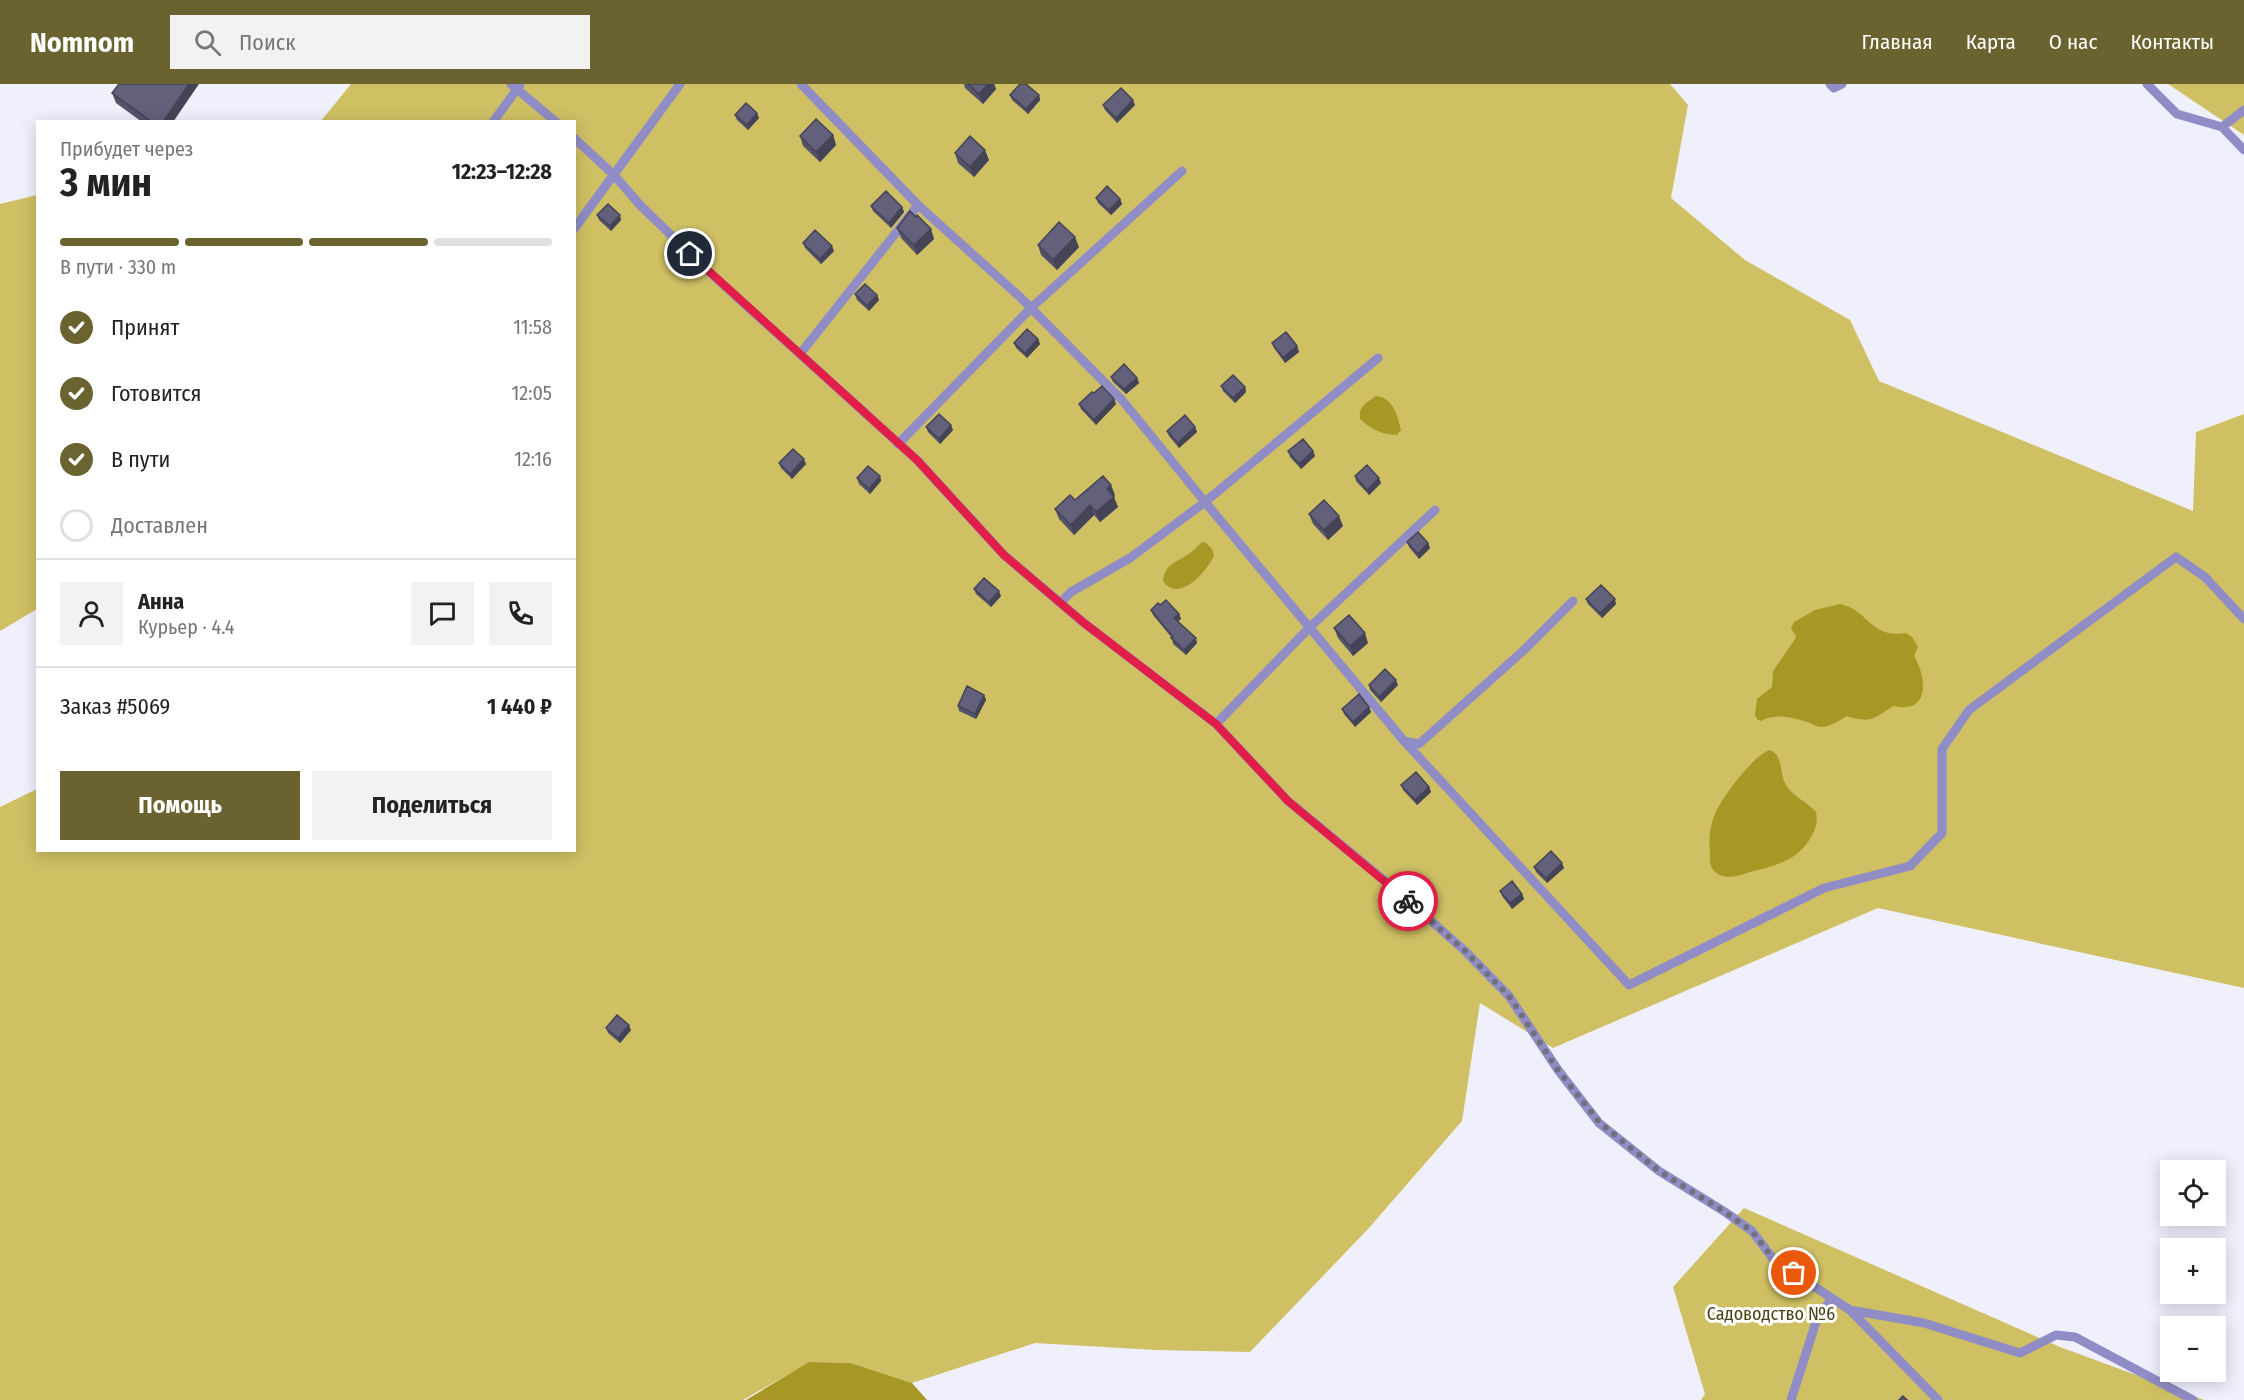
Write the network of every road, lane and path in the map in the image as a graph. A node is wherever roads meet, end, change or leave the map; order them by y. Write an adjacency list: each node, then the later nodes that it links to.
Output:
1 (680, 84): 14 (lane)
2 (801, 84): 15 (lane)
3 (1830, 84): 4 (lane)
4 (1842, 84)
5 (2147, 84): 10 (lane)
6 (516, 85): 8 (lane); 9 (lane)
7 (2244, 110): 10 (lane)
8 (494, 120)
9 (554, 120)
10 (2222, 127): 12 (lane)
11 (576, 140): 14 (lane)
12 (2244, 150)
13 (1182, 171): 17 (lane)
14 (614, 175): 16 (lane); 18 (lane)
15 (918, 205): 17 (lane); 18 (lane)
16 (576, 226)
17 (1031, 308): 20 (lane); 21 (lane)
18 (800, 354): 20 (lane)
19 (1378, 358): 21 (lane)
20 (898, 444): 24 (lane)
21 (1205, 502): 24 (lane); 26 (lane)
22 (1435, 510): 26 (lane)
23 (1573, 601): 28 (lane)
24 (1060, 603): 27 (lane)
25 (2244, 619): 28 (lane)
26 (1309, 628): 27 (lane); 28 (lane)
27 (1216, 724): 29 (lane)
28 (1404, 741)
29 (1832, 1298): 30 (lane); 31 (lane)
30 (1851, 1310): 32 (lane); 33 (lane)
31 (1791, 1400)
32 (1938, 1400)
33 (2193, 1400)

